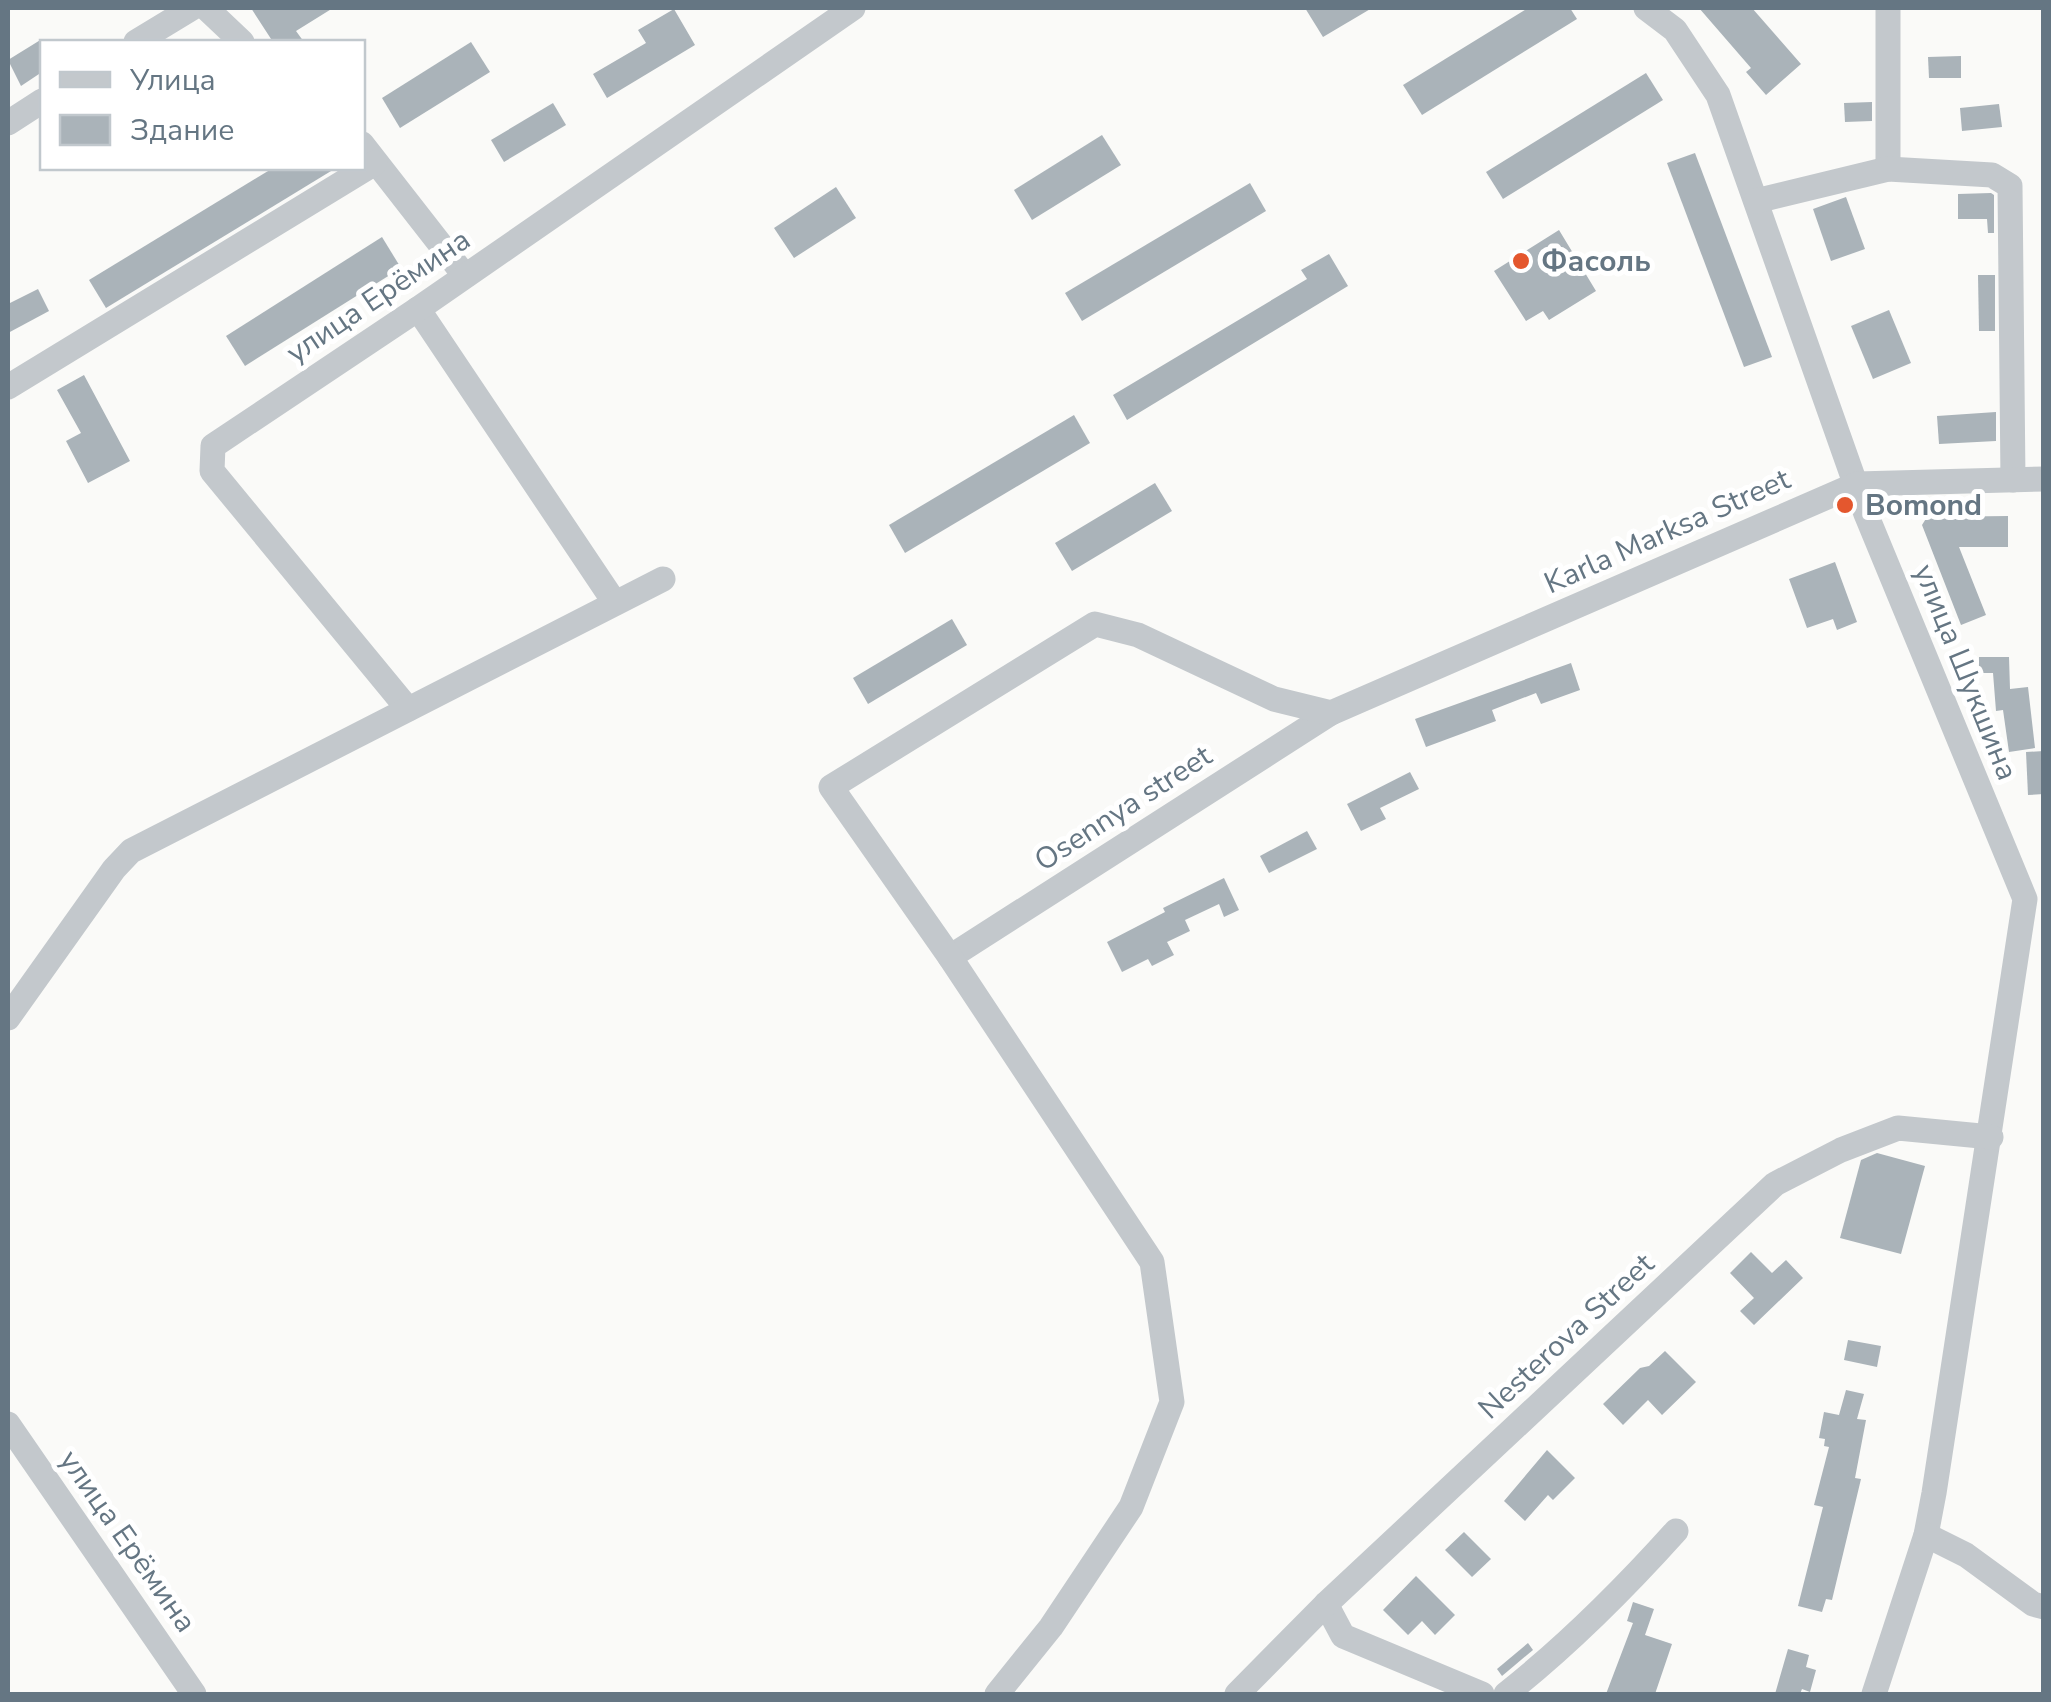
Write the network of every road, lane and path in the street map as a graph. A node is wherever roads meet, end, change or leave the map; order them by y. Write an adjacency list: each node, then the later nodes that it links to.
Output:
1 (192, 8): 6 (street)
2 (206, 8): 7 (street)
3 (852, 8): 14 (street, улица Ерёмина)
4 (1646, 8): 13 (street, улица Шукшина)
5 (1888, 8): 11 (street)
6 (139, 40)
7 (240, 40)
8 (40, 102): 9 (street)
9 (8, 123)
10 (368, 153): 14 (street)
11 (1888, 168): 13 (street); 18 (street)
12 (342, 170): 16 (street)
13 (1756, 201): 19 (street, улица Шукшина)
14 (465, 276): 15 (street, улица Ерёмина)
15 (418, 310): 21 (street); 22 (street, улица Ерёмина)
16 (8, 387)
17 (2044, 479): 18 (street, Karla Marksa Street)
18 (2014, 480): 19 (street, Karla Marksa Street)
19 (1856, 484): 23 (street, Karla Marksa Street); 24 (street, улица Шукшина)
20 (662, 579): 21 (street)
21 (615, 604): 22 (street)
22 (408, 709): 26 (street)
23 (1332, 713): 25 (street, Osennya street); 25 (street)
24 (2034, 899): 27 (street, улица Шукшина)
25 (950, 957): 34 (street)
26 (8, 1018)
27 (1991, 1136): 30 (street, улица Шукшина); 31 (street, Nesterova Street)
28 (8, 1424): 33 (street, улица Ерёмина)
29 (1676, 1532): 37 (street)
30 (1926, 1535): 32 (street); 38 (street, улица Шукшина)
31 (1326, 1604): 35 (street, Nesterova Street); 36 (street)
32 (2044, 1607)
33 (194, 1694)
34 (997, 1694)
35 (1238, 1694)
36 (1482, 1694)
37 (1506, 1694)
38 (1874, 1694)

